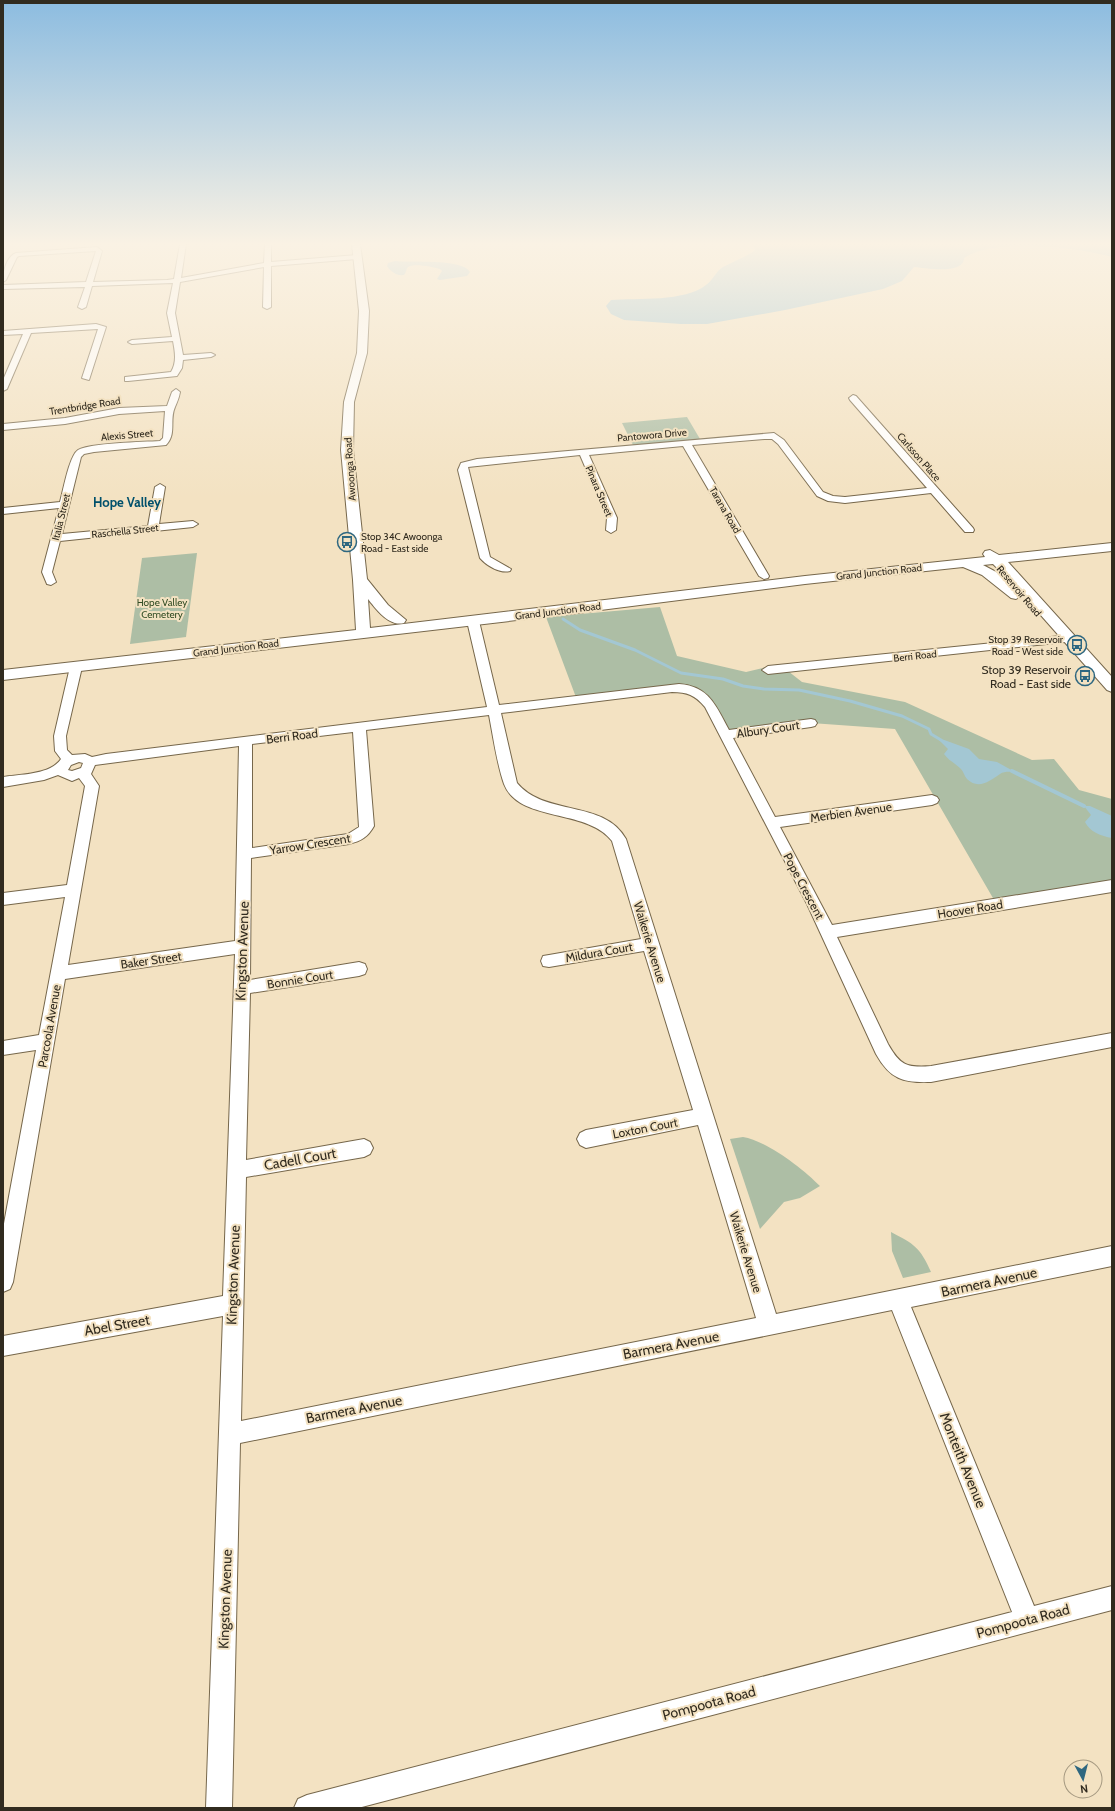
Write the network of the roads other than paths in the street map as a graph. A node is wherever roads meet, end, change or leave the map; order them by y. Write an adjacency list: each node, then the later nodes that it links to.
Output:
1 (55, 329): 5 (street)
2 (102, 329): 12 (street)
3 (172, 329): 8 (street)
4 (363, 329): 37 (main road, Awoonga Road)
5 (28, 331): 6 (street); 14 (street)
6 (3, 333)
7 (134, 333): 8 (street)
8 (175, 339): 10 (street)
9 (211, 355): 10 (street)
10 (180, 358): 11 (street)
11 (174, 374): 13 (street); 16 (street)
12 (86, 378)
13 (128, 379)
14 (3, 389)
15 (853, 398): 22 (street, Carlsson Place)
16 (170, 408): 17 (street, Trentbridge Road); 19 (street, Alexis Street)
17 (3, 426)
18 (686, 443): 20 (street, Pantowora Drive); 22 (street, Pantowora Drive); 36 (street, Tarana Road)
19 (81, 452): 23 (street, Italia Street)
20 (583, 452): 27 (street, Pinara Street); 35 (street, Pantowora Drive)
21 (160, 487): 26 (street)
22 (934, 490): 28 (street, Carlsson Place)
23 (63, 505): 24 (street); 29 (street, Italia Street)
24 (3, 511)
25 (193, 524): 26 (street, Raschella Street)
26 (153, 528): 29 (street, Raschella Street)
27 (611, 530)
28 (969, 530)
29 (56, 538): 39 (street, Italia Street)
30 (1112, 538): 33 (main road, Grand Junction Road)
31 (1112, 547): 32 (main road, Grand Junction Road)
32 (1062, 552): 33 (main road, Grand Junction Road); 41 (main road)
33 (991, 555): 34 (main road, Grand Junction Road); 36 (main road, Grand Junction Road); 41 (main road, Reservoir Road); 44 (main road, Reservoir Road)
34 (962, 563): 38 (main road, Grand Junction Road); 44 (main road)
35 (506, 569)
36 (764, 576): 38 (main road); 40 (main road); 42 (main road, Grand Junction Road)
37 (360, 580): 42 (main road); 45 (main road, Awoonga Road)
38 (805, 580): 40 (main road, Grand Junction Road)
39 (51, 582)
40 (748, 587): 43 (main road, Grand Junction Road)
41 (1027, 592): 46 (main road, Reservoir Road)
42 (399, 620): 45 (main road, Grand Junction Road)
43 (474, 621): 45 (main road, Grand Junction Road); 53 (street, Waikerie Avenue)
44 (1045, 621): 46 (main road, Reservoir Road)
45 (363, 629): 47 (main road, Grand Junction Road)
46 (1065, 640): 49 (street, Berri Road); 51 (main road, Reservoir Road); 52 (main road, Reservoir Road)
47 (77, 662): 48 (main road, Grand Junction Road); 50 (main road, Grand Junction Road); 58 (street)
48 (3, 666)
49 (768, 670)
50 (3, 675)
51 (1112, 687)
52 (1112, 699)
53 (495, 710): 55 (street, Berri Road); 56 (street, Pope Crescent); 68 (street, Waikerie Avenue)
54 (811, 723): 56 (street, Albury Court)
55 (359, 728): 57 (street, Berri Road); 63 (street, Yarrow Crescent)
56 (725, 735): 62 (street, Pope Crescent)
57 (246, 741): 59 (street, Berri Road); 63 (street, Kingston Avenue)
58 (65, 764): 59 (street, Berri Road); 60 (street)
59 (86, 768): 65 (street, Parcoola Avenue)
60 (3, 782)
61 (932, 800): 62 (street, Merbien Avenue)
62 (771, 823): 67 (street, Pope Crescent)
63 (244, 854): 69 (street, Kingston Avenue)
64 (1112, 886): 67 (street, Hoover Road)
65 (73, 890): 66 (street); 72 (street, Parcoola Avenue)
66 (3, 899)
67 (828, 932): 74 (street, Pope Crescent)
68 (650, 944): 70 (street, Mildura Court); 77 (street, Waikerie Avenue)
69 (243, 946): 72 (street, Baker Street); 73 (street, Kingston Avenue)
70 (549, 961)
71 (359, 969): 73 (street, Bonnie Court)
72 (59, 973): 75 (street, Parcoola Avenue)
73 (241, 988): 80 (street, Kingston Avenue)
74 (1112, 1040)
75 (47, 1041): 76 (street); 81 (street, Parcoola Avenue)
76 (3, 1048)
77 (704, 1116): 78 (street, Loxton Court); 86 (street, Waikerie Avenue)
78 (586, 1139)
79 (364, 1148): 80 (street, Cadell Court)
80 (237, 1170): 85 (street, Kingston Avenue)
81 (7, 1239): 83 (street, Parcoola Avenue)
82 (1112, 1256): 84 (street, Barmera Avenue)
83 (3, 1282)
84 (898, 1300): 86 (street, Barmera Avenue); 90 (street, Monteith Avenue)
85 (232, 1304): 87 (street, Abel Street); 88 (street, Kingston Avenue)
86 (769, 1325): 88 (street, Barmera Avenue)
87 (3, 1346)
88 (230, 1434): 91 (street, Kingston Avenue)
89 (1112, 1598): 90 (street, Pompoota Road)
90 (1027, 1620): 92 (street, Pompoota Road)
91 (219, 1808)
92 (307, 1808)

